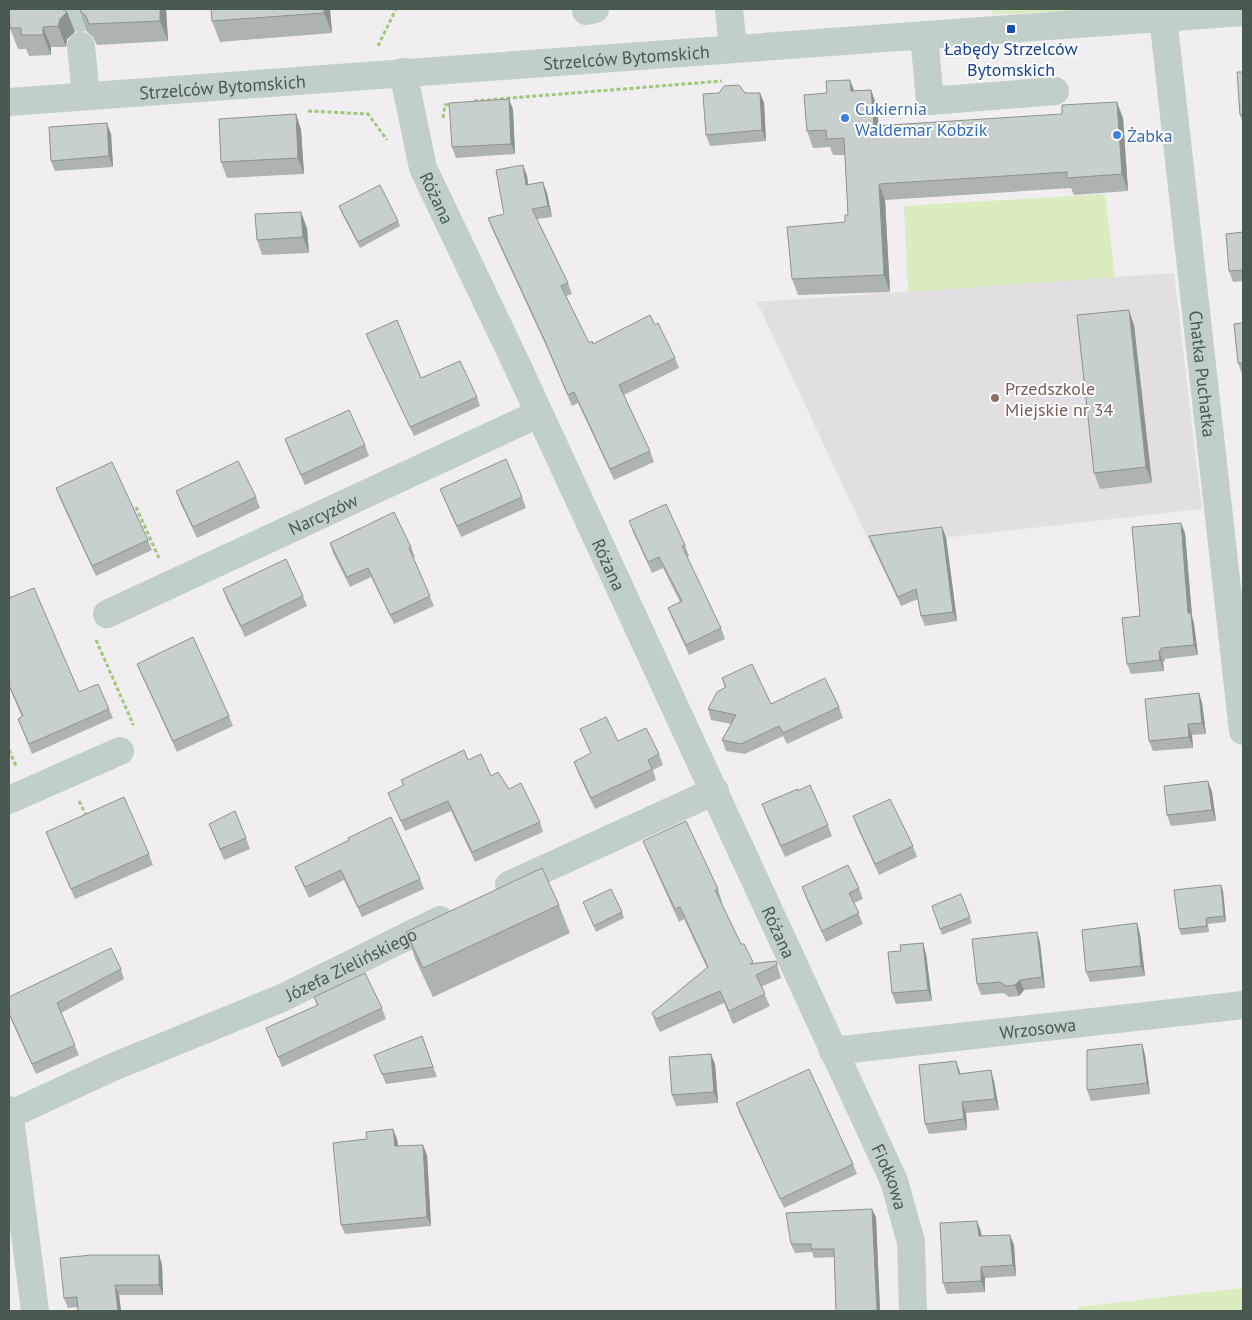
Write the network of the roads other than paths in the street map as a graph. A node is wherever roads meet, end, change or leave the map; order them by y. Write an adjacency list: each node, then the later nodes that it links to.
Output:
1 (729, 9): 6 (street)
2 (1243, 12): 3 (street, Strzelców Bytomskich)
3 (1163, 17): 4 (street, Strzelców Bytomskich); 13 (street, Chatka Puchatka)
4 (924, 35): 6 (street, Strzelców Bytomskich); 8 (street)
5 (81, 46): 9 (street)
6 (733, 49): 7 (street, Strzelców Bytomskich)
7 (403, 72): 9 (street, Strzelców Bytomskich); 11 (street, Różana)
8 (1055, 92)
9 (86, 96): 10 (street, Strzelców Bytomskich)
10 (9, 102)
11 (538, 414): 12 (street, Narcyzów); 15 (street, Różana)
12 (107, 614)
13 (1243, 731)
14 (120, 751): 16 (street)
15 (715, 791): 18 (street, Różana); 19 (street, Józefa Zielińskiego)
16 (9, 800)
17 (1243, 1005): 18 (street, Wrzosowa)
18 (833, 1051): 21 (street, Fiołkowa)
19 (9, 1113): 20 (street)
20 (35, 1311)
21 (913, 1311)

